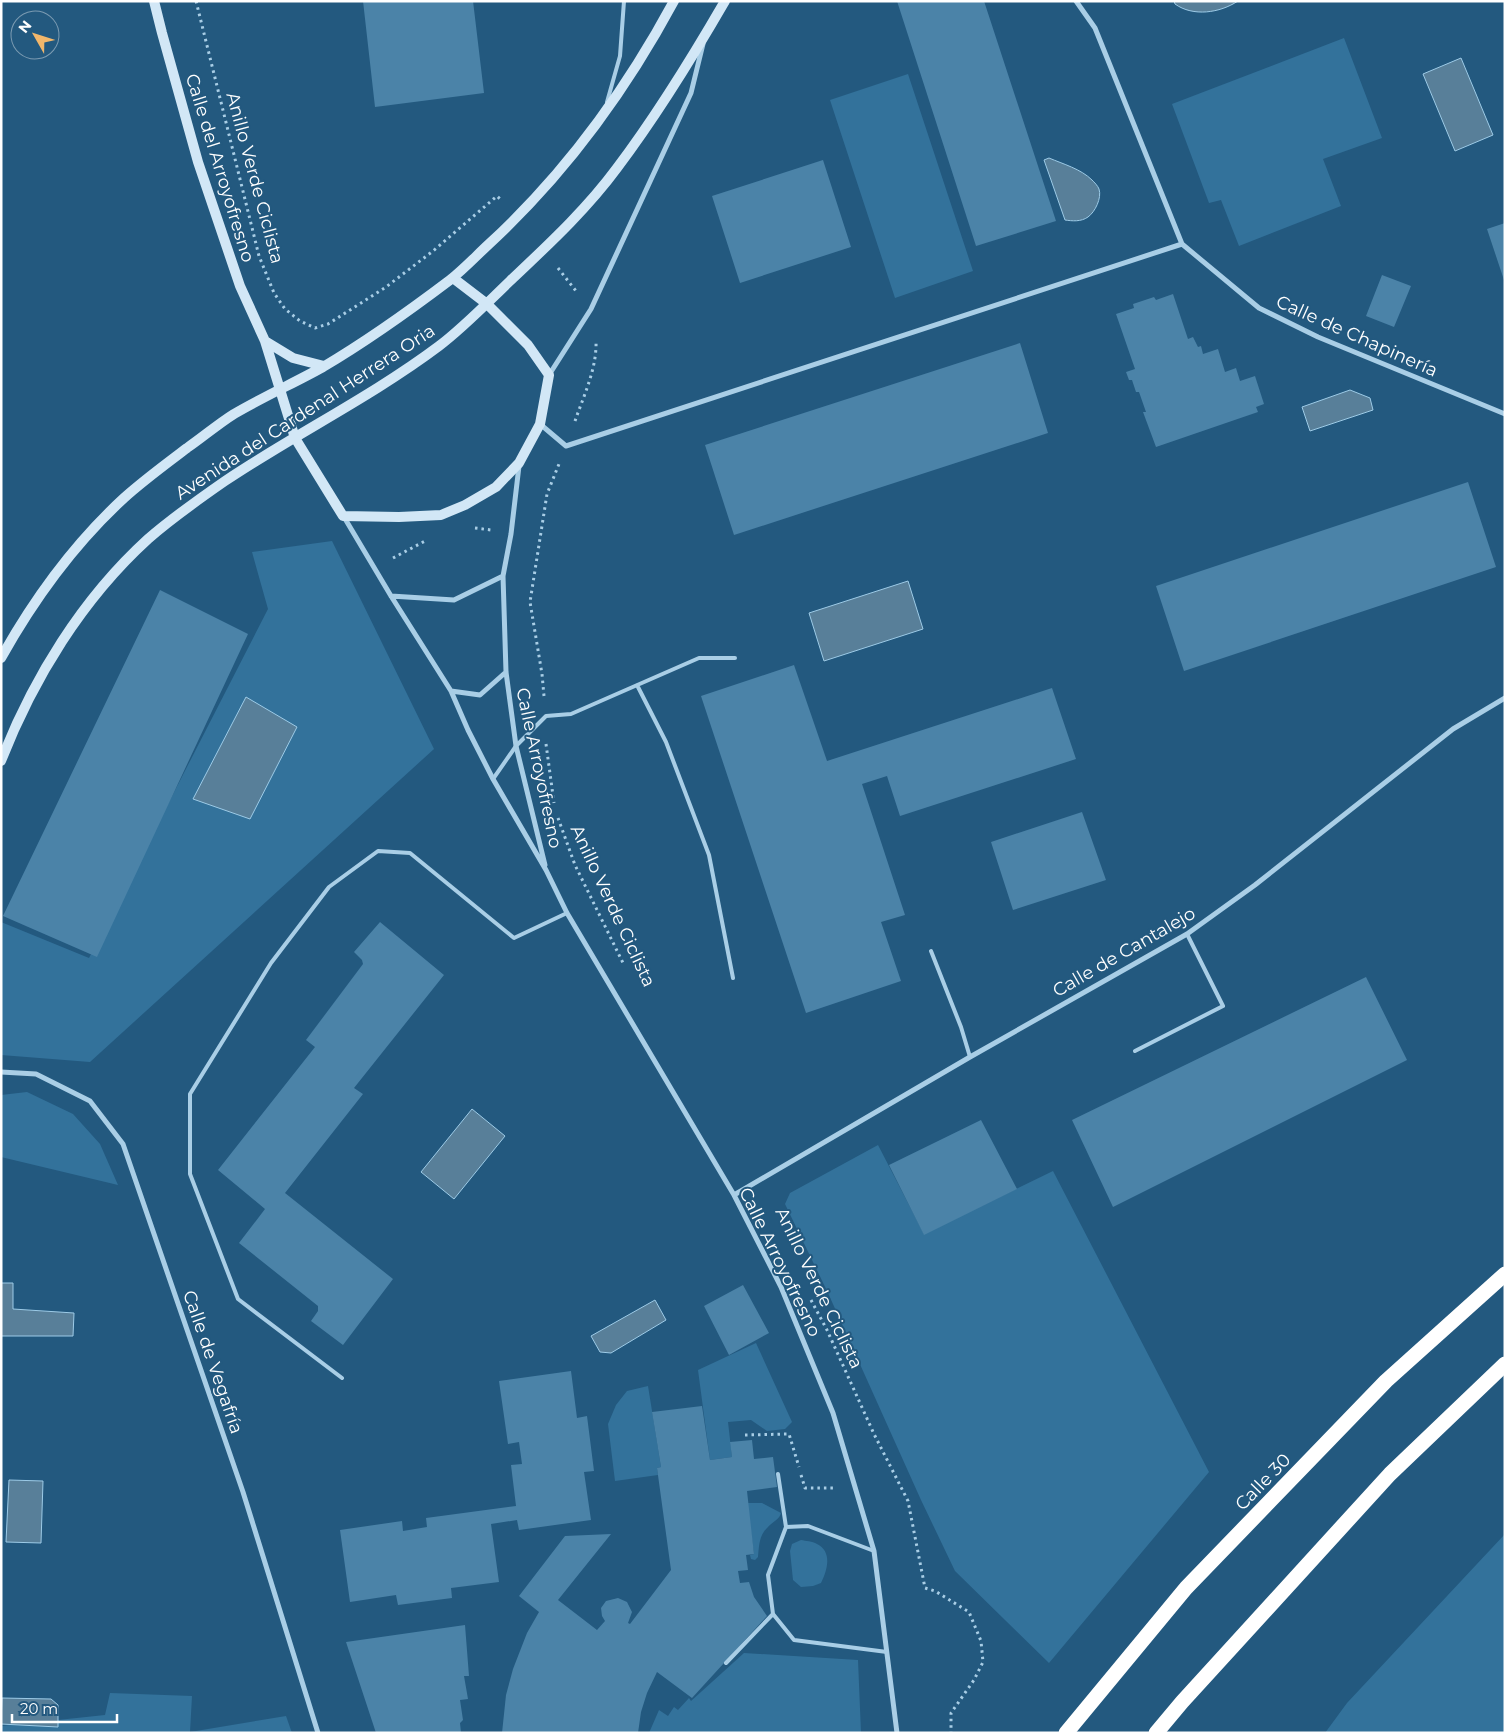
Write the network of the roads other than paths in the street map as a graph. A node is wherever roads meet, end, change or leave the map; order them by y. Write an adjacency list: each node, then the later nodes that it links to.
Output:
1 (154, 1): 11 (main road, Calle del Arroyofresno)
2 (624, 1): 7 (lane)
3 (674, 1): 7 (main road, Avenida del Cardenal Herrera Oria)
4 (725, 1): 6 (main road, Avenida del Cardenal Herrera Oria)
5 (1076, 1): 8 (street, Calle de Chapinería)
6 (705, 35): 10 (main road, Avenida del Cardenal Herrera Oria); 13 (street, Avenida del Cardenal Herrera Oria)
7 (604, 115): 9 (main road, Avenida del Cardenal Herrera Oria)
8 (1182, 244): 15 (street, Calle de Chapinería); 16 (street)
9 (453, 278): 10 (main road); 12 (main road, Avenida del Cardenal Herrera Oria)
10 (487, 304): 13 (main road); 17 (main road, Avenida del Cardenal Herrera Oria)
11 (265, 341): 12 (main road); 14 (main road, Calle del Arroyofresno)
12 (324, 366): 14 (main road, Avenida del Cardenal Herrera Oria)
13 (549, 375): 16 (main road)
14 (279, 390): 17 (main road, Calle del Arroyofresno); 22 (main road, Avenida del Cardenal Herrera Oria)
15 (1505, 414)
16 (540, 424): 18 (main road)
17 (296, 438): 19 (main road, Calle del Arroyofresno); 29 (main road, Avenida del Cardenal Herrera Oria)
18 (519, 463): 19 (main road); 20 (street, Calle Arroyofresno)
19 (343, 516): 21 (street, Calle Arroyofresno)
20 (503, 576): 21 (street); 24 (street, Calle Arroyofresno)
21 (391, 596): 26 (street, Calle Arroyofresno)
22 (1, 658)
23 (735, 658): 25 (lane)
24 (506, 672): 26 (street); 28 (street, Calle Arroyofresno)
25 (637, 685): 28 (lane); 35 (lane)
26 (451, 691): 30 (street, Calle Arroyofresno)
27 (1505, 698): 33 (street, Calle de Cantalejo)
28 (516, 746): 30 (lane); 31 (street, Calle Arroyofresno)
29 (1, 761)
30 (493, 779): 31 (street, Calle Arroyofresno)
31 (546, 870): 32 (street, Calle Arroyofresno)
32 (567, 913): 39 (street, Calle Arroyofresno); 42 (lane)
33 (1187, 934): 36 (lane); 37 (street, Calle de Cantalejo)
34 (931, 951): 37 (lane)
35 (733, 978)
36 (1135, 1051)
37 (970, 1057): 39 (street, Calle de Cantalejo)
38 (1, 1072): 49 (street, Calle de Vegafría)
39 (734, 1195): 45 (street, Calle Arroyofresno)
40 (1505, 1274): 51 (highway, Calle 30)
41 (1505, 1364): 52 (highway)
42 (342, 1378)
43 (778, 1474): 44 (lane)
44 (786, 1527): 45 (lane); 46 (lane)
45 (874, 1551): 47 (street, Calle Arroyofresno)
46 (774, 1614): 47 (lane); 48 (lane)
47 (887, 1652): 50 (street, Calle Arroyofresno)
48 (726, 1663)
49 (318, 1733)
50 (897, 1733)
51 (1066, 1733)
52 (1156, 1733)

